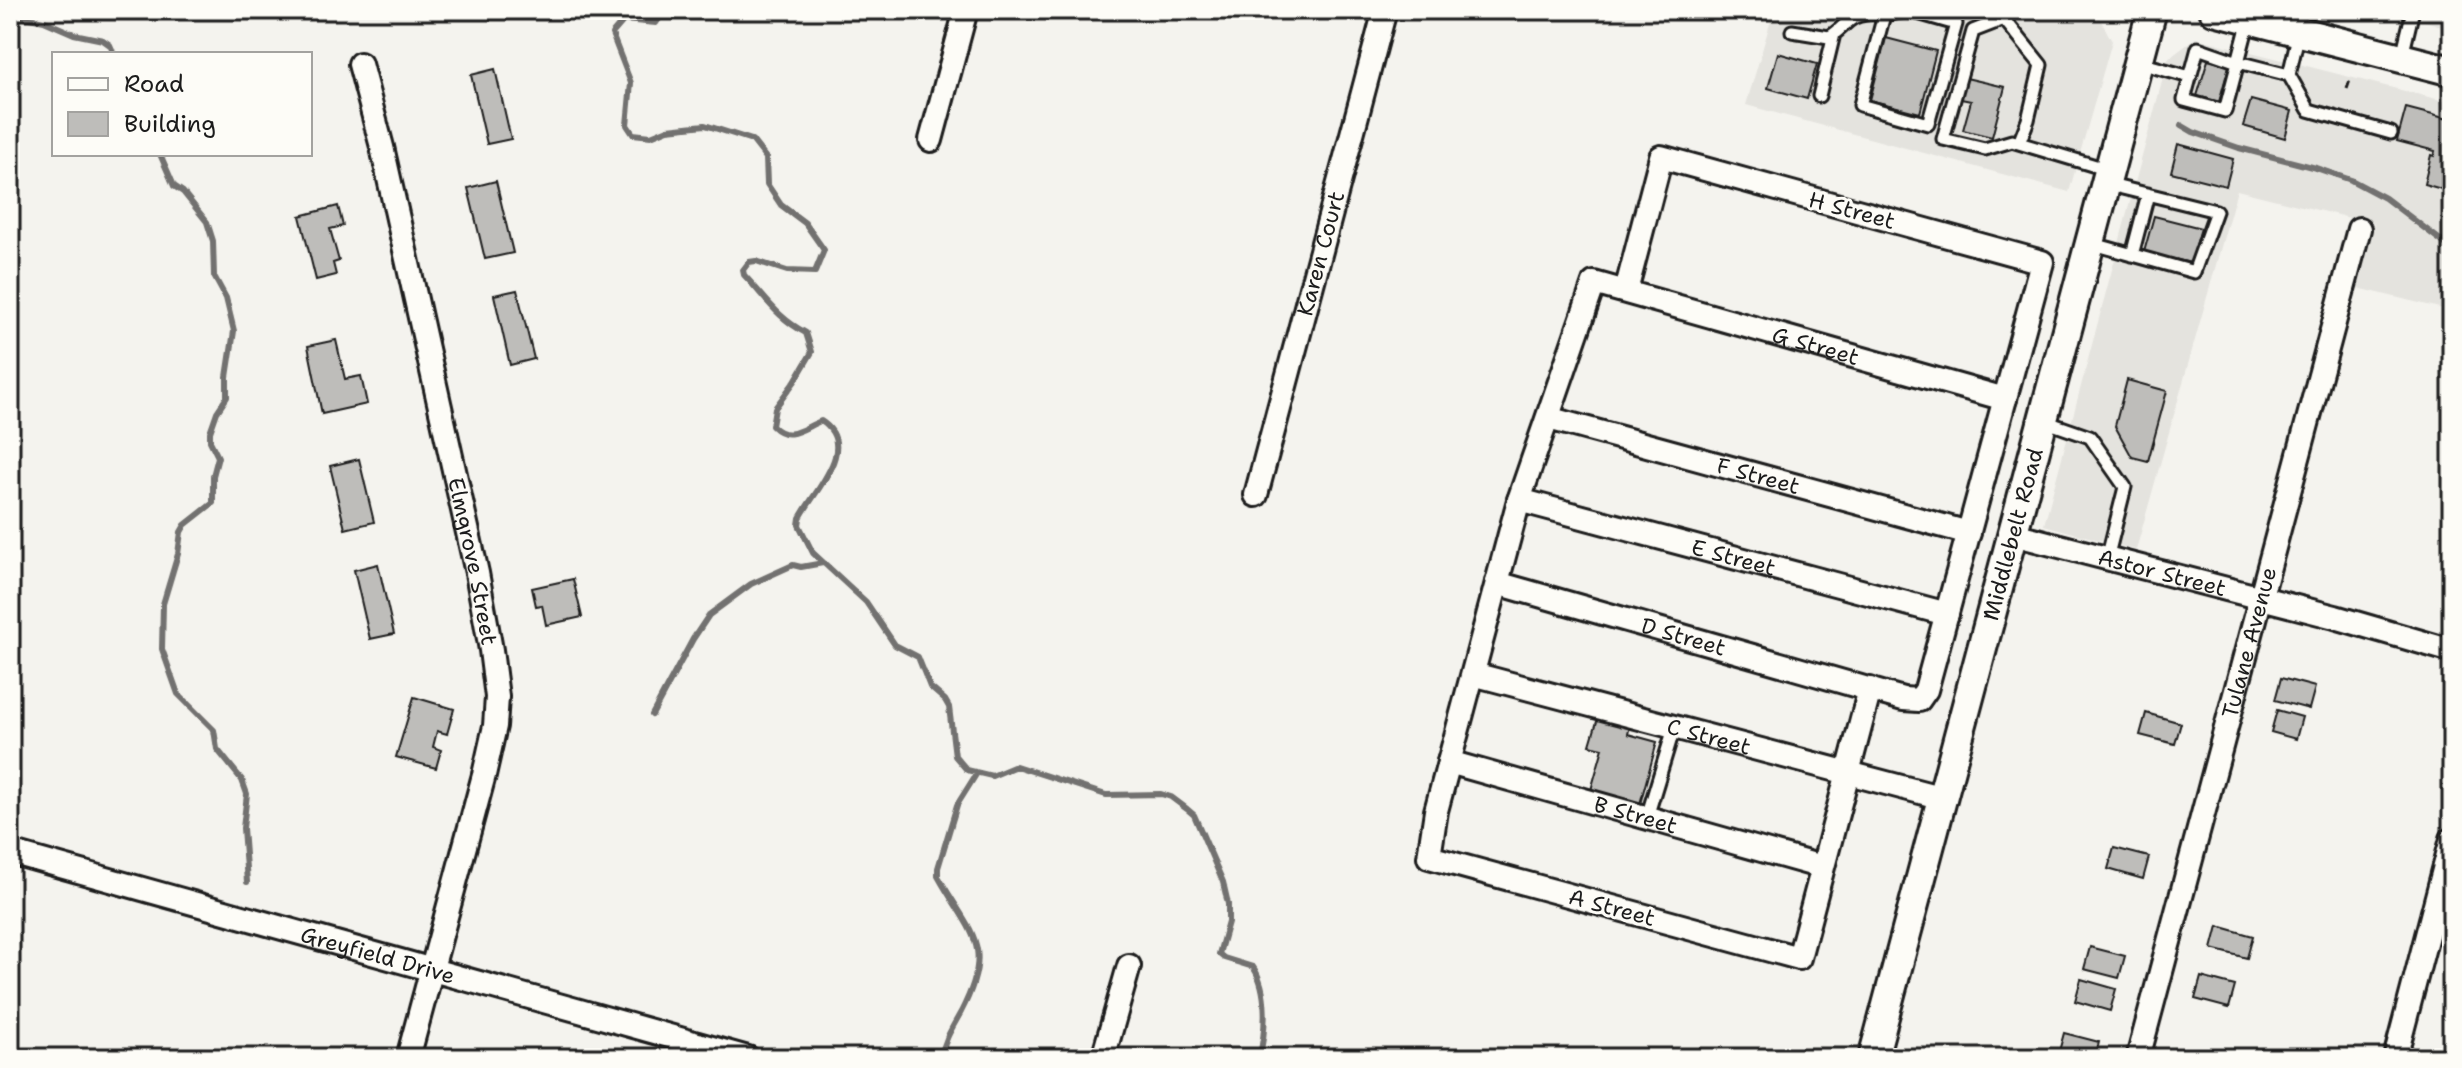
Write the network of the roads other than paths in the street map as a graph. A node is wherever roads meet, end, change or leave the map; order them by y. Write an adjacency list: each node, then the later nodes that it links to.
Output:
1 (966, 10): 22 (street)
2 (1385, 10): 33 (street, Karen Court)
3 (2015, 10): 8 (lane)
4 (2152, 10): 15 (street, Middlebelt Road)
5 (2214, 10): 9 (street)
6 (2413, 10): 13 (lane)
7 (1884, 15): 7 (lane); 12 (lane)
8 (2004, 19): 23 (lane); 23 (lane)
9 (2249, 19): 10 (street); 14 (lane)
10 (2290, 26): 13 (street); 18 (lane)
11 (1792, 31): 12 (lane)
12 (1834, 34): 20 (lane)
13 (2401, 58): 17 (street)
14 (2238, 62): 18 (lane); 19 (lane); 19 (lane)
15 (2138, 63): 19 (lane); 24 (street, Middlebelt Road)
16 (360, 64): 53 (street, Elmgrove Street)
17 (2452, 71)
18 (2289, 75): 21 (lane)
19 (2190, 77)
20 (1819, 96)
21 (2391, 133)
22 (931, 140)
23 (2019, 143): 24 (lane)
24 (2107, 177): 25 (lane); 27 (street, Middlebelt Road)
25 (2148, 194): 28 (lane); 28 (lane)
26 (2359, 229): 39 (street, Tulane Avenue)
27 (2090, 243): 28 (lane); 32 (street, Middlebelt Road)
28 (2132, 255)
29 (1626, 291): 30 (street, G Street); 30 (street, H Street); 31 (street, G Street)
30 (2005, 399): 35 (street)
31 (1548, 418): 34 (street); 35 (street, F Street)
32 (2043, 421): 36 (street, Middlebelt Road); 37 (lane)
33 (1256, 495)
34 (1519, 500): 38 (street); 40 (street, E Street)
35 (1969, 533): 40 (street)
36 (2013, 534): 37 (street, Astor Street); 47 (street, Middlebelt Road)
37 (2107, 559): 39 (street, Astor Street)
38 (1497, 583): 42 (street); 43 (street, D Street)
39 (2260, 599): 41 (street, Astor Street); 58 (street, Tulane Avenue)
40 (1947, 614): 43 (street, D Street)
41 (2452, 651)
42 (1473, 674): 44 (street, C Street); 45 (street)
43 (1870, 689): 46 (street, A Street)
44 (1674, 728): 46 (street, C Street); 48 (lane)
45 (1449, 762): 48 (street, B Street); 51 (street, A Street)
46 (1847, 774): 47 (street, C Street); 51 (street, A Street)
47 (1943, 798): 57 (street, Middlebelt Road)
48 (1647, 817): 51 (street, B Street)
49 (2452, 839): 59 (street)
50 (10, 852): 53 (street, Greyfield Drive)
51 (1822, 867)
52 (1129, 966): 56 (street)
53 (432, 968): 54 (street, Elmgrove Street); 55 (street, Greyfield Drive)
54 (408, 1058)
55 (748, 1058)
56 (1103, 1058)
57 (1873, 1058)
58 (2138, 1058)
59 (2395, 1058)

